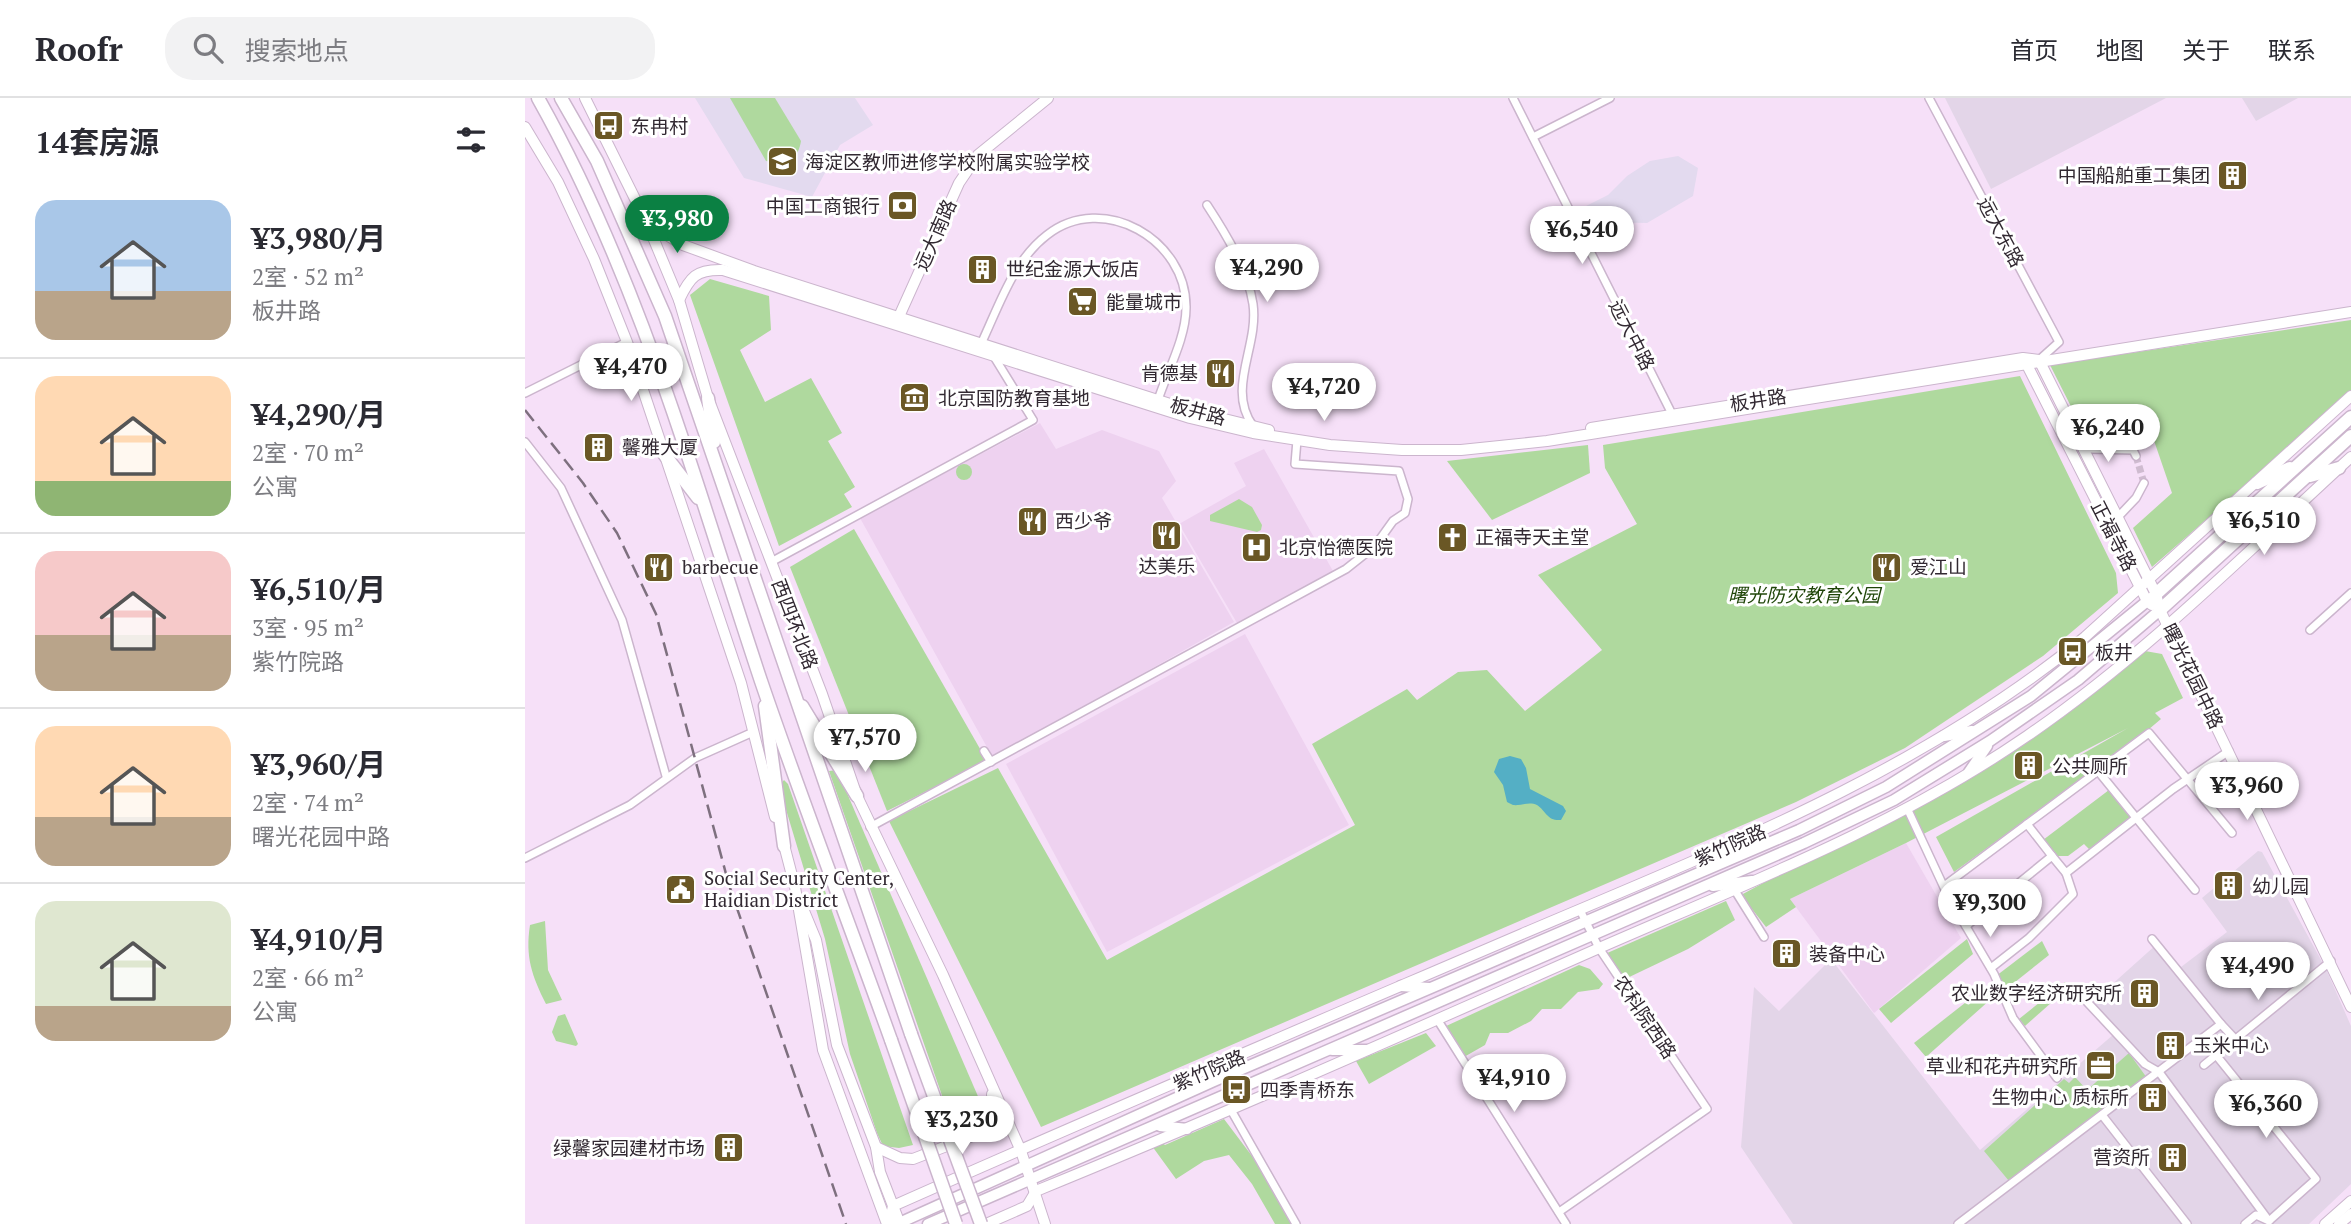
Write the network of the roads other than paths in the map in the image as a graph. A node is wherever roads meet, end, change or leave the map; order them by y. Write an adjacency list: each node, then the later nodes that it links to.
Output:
1 (538, 98): 39 (highway)
2 (561, 98): 35 (highway, 西四环北路)
3 (585, 98): 11 (street, 西四环北路)
4 (1048, 98): 14 (street, 远大南路)
5 (1513, 98): 9 (street, 远大中路)
6 (1611, 98): 9 (street)
7 (1929, 98): 17 (street, 远大东路)
8 (525, 127): 15 (street)
9 (1533, 137): 24 (street, 远大中路)
10 (1207, 205): 25 (street)
11 (647, 223): 12 (street, 西四环北路); 14 (street, 板井路)
12 (679, 300): 14 (street); 21 (street, 西四环北路)
13 (2351, 312): 17 (street)
14 (897, 321): 16 (street); 16 (street, 板井路)
15 (627, 342): 19 (street); 30 (street)
16 (988, 349): 22 (street, 板井路); 22 (street); 27 (street); 41 (street)
17 (2039, 360): 18 (street, 板井路); 29 (street, 正福寺路)
18 (2025, 362): 24 (street, 板井路); 43 (street, 正福寺路)
19 (525, 393)
20 (2351, 396): 38 (street, 紫竹院路)
21 (708, 398): 35 (highway); 41 (street, 西四环北路)
22 (1158, 400): 25 (street, 板井路)
23 (2351, 417): 33 (highway, 紫竹院路)
24 (1674, 418): 25 (street, 板井路); 27 (street)
25 (1253, 426)
26 (2351, 436): 36 (highway, 紫竹院路)
27 (1297, 440): 57 (street)
28 (525, 442): 60 (street)
29 (2082, 445): 31 (street); 40 (street, 正福寺路)
30 (664, 454): 39 (highway); 52 (street)
31 (2136, 456)
32 (2351, 457): 34 (street)
33 (2300, 463): 38 (highway); 45 (highway, 紫竹院路)
34 (2339, 468): 36 (highway); 47 (street)
35 (719, 473): 50 (highway, 西四环北路)
36 (2307, 477): 46 (highway, 紫竹院路)
37 (2144, 483): 40 (street)
38 (2256, 483): 42 (street, 紫竹院路)
39 (705, 507): 49 (highway)
40 (2118, 517): 42 (street, 正福寺路)
41 (771, 562): 62 (street, 西四环北路)
42 (2150, 581): 43 (street, 紫竹院路); 45 (street, 正福寺路)
43 (2141, 589): 45 (street, 正福寺路); 53 (street, 紫竹院路)
44 (2351, 593): 48 (street)
45 (2152, 598): 46 (street, 曙光花园中路); 51 (main road, 紫竹院路)
46 (2160, 610): 47 (street, 曙光花园中路); 54 (main road, 紫竹院路)
47 (2169, 625): 56 (street, 曙光花园中路); 59 (street)
48 (2310, 630)
49 (762, 681): 68 (highway); 119 (highway, bridge)
50 (789, 684): 62 (highway); 120 (highway, 西四环北路, bridge)
51 (1981, 729): 53 (main road); 79 (main road, 紫竹院路)
52 (751, 733): 60 (street); 68 (street)
53 (1944, 736): 78 (street, 紫竹院路)
54 (1990, 741): 59 (main road); 75 (main road, 紫竹院路)
55 (984, 751): 57 (street)
56 (2229, 751): 61 (street); 85 (street, 曙光花园中路)
57 (991, 762): 66 (street)
58 (2098, 771): 61 (street); 64 (street); 65 (street)
59 (1969, 772): 63 (street)
60 (666, 776): 69 (street)
61 (2188, 779): 64 (street); 67 (street)
62 (857, 796): 66 (street, 西四环北路)
63 (1907, 808): 72 (street); 73 (street)
64 (2138, 818): 71 (street); 77 (street)
65 (2027, 824): 70 (street); 73 (street)
66 (870, 827): 100 (street, 西四环北路)
67 (2232, 833)
68 (784, 846): 74 (street)
69 (526, 855)
70 (2052, 856): 71 (street); 80 (street)
71 (2066, 873): 86 (street)
72 (1752, 881): 75 (main road); 76 (street)
73 (1944, 886): 80 (street)
74 (795, 887): 105 (street); 106 (street)
75 (1700, 888): 81 (main road, 紫竹院路)
76 (1734, 889): 82 (street); 84 (street)
77 (2195, 890)
78 (1580, 910): 79 (street, 农科院西路); 87 (street, 紫竹院路)
79 (1586, 922): 81 (street, 农科院西路); 88 (main road, 紫竹院路)
80 (1966, 926): 86 (street)
81 (1592, 934): 84 (street, 农科院西路); 94 (main road, 紫竹院路)
82 (1764, 937)
83 (2152, 939): 92 (street)
84 (1599, 948): 91 (street); 114 (street, 农科院西路)
85 (2331, 961): 90 (street, 曙光花园中路); 93 (street)
86 (1991, 968): 99 (street)
87 (1401, 986): 88 (main road); 107 (street, 紫竹院路)
88 (1432, 989): 108 (main road, 紫竹院路)
89 (2075, 989): 98 (street)
90 (2351, 1007)
91 (1437, 1019): 95 (street); 114 (street)
92 (2221, 1024): 93 (street); 98 (street)
93 (2235, 1040): 96 (street)
94 (1329, 1049): 95 (main road); 103 (main road, 紫竹院路)
95 (1367, 1050): 101 (street)
96 (2216, 1055): 97 (street); 116 (street)
97 (2204, 1065)
98 (2159, 1072): 102 (street); 116 (street)
99 (2057, 1078)
100 (991, 1086): 106 (street); 107 (street, 西四环北路)
101 (1231, 1110): 104 (street); 122 (street)
102 (2102, 1115): 124 (street); 125 (street)
103 (1157, 1125): 104 (main road); 110 (main road, 紫竹院路)
104 (1187, 1129): 111 (street)
105 (857, 1137): 109 (street); 117 (street)
106 (876, 1147): 109 (street)
107 (1021, 1151): 108 (street, 西四环北路); 113 (street, 紫竹院路)
108 (1027, 1165): 110 (street, 西四环北路); 117 (main road, 紫竹院路)
109 (880, 1172): 113 (street)
110 (1029, 1179): 111 (street, 西四环北路); 118 (main road, 紫竹院路)
111 (1036, 1191): 120 (street); 121 (street, 西四环北路)
112 (2351, 1201): 127 (street)
113 (893, 1206): 117 (street)
114 (1559, 1212): 123 (street)
115 (2351, 1214): 128 (street)
116 (2269, 1222): 126 (street)
117 (895, 1224)
118 (928, 1224)
119 (956, 1224)
120 (983, 1224)
121 (1045, 1224)
122 (1296, 1224)
123 (1566, 1224)
124 (1958, 1224)
125 (2187, 1224)
126 (2245, 1224)
127 (2325, 1224)
128 (2339, 1224)

